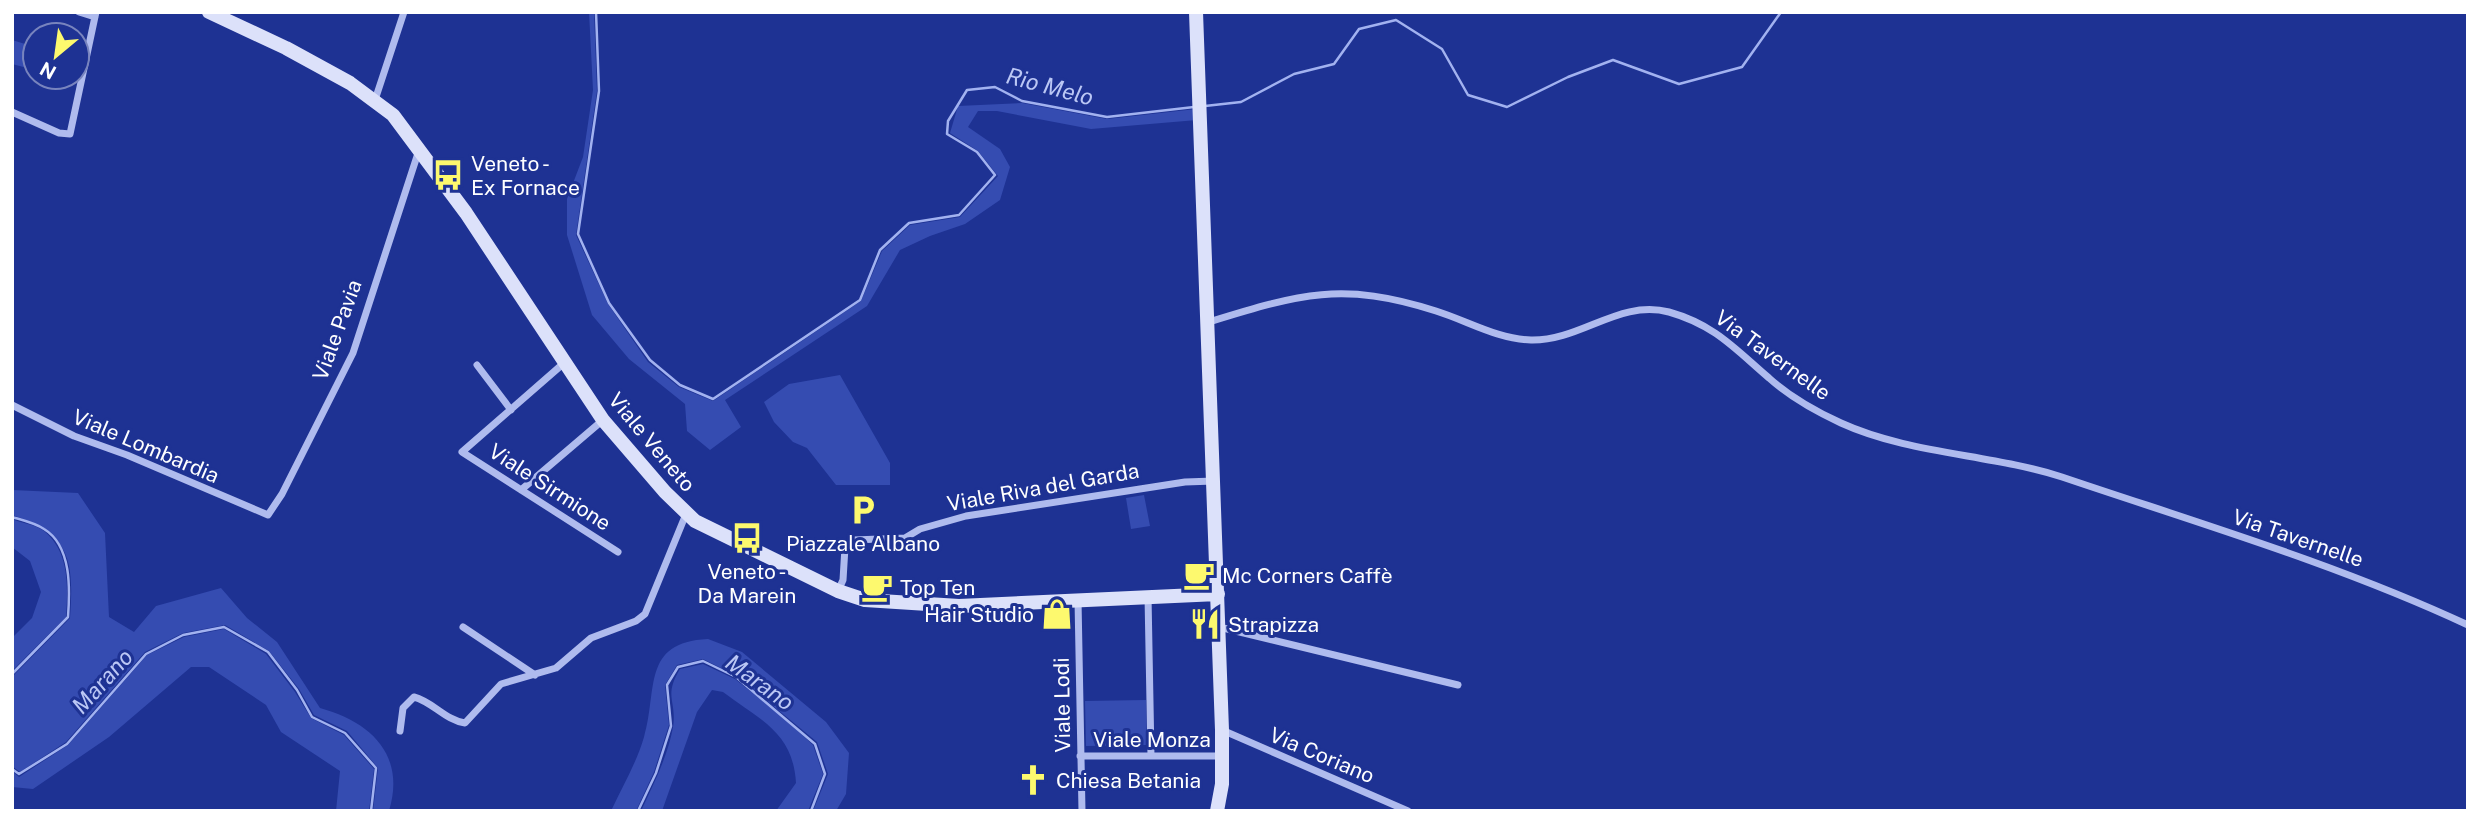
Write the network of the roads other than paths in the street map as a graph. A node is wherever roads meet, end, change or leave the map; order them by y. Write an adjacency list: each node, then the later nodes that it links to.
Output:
1 (79, 12): 5 (street)
2 (209, 12): 6 (main road, Viale Veneto)
3 (404, 12): 6 (street)
4 (1196, 12): 9 (main road)
5 (96, 14): 7 (street)
6 (375, 100): 8 (main road, Viale Veneto)
7 (12, 112)
8 (420, 149): 10 (main road, Viale Veneto); 18 (street, Viale Pavia)
9 (1209, 322): 15 (main road); 24 (street, Via Tavernelle)
10 (564, 363): 13 (street); 14 (main road, Viale Veneto)
11 (477, 365): 13 (street)
12 (12, 405): 18 (street, Viale Lombardia)
13 (511, 410): 16 (street, Viale Sirmione)
14 (603, 420): 16 (street); 17 (main road, Viale Veneto)
15 (1214, 481): 20 (street, Viale Riva del Garda); 21 (main road)
16 (521, 489): 19 (street, Viale Sirmione)
17 (686, 514): 20 (main road, Viale Veneto); 27 (street)
18 (268, 515)
19 (618, 552)
20 (838, 591): 23 (main road, Viale Veneto)
21 (1218, 594): 22 (main road, Viale Veneto); 25 (main road)
22 (1148, 596): 23 (main road, Viale Veneto); 32 (street)
23 (1078, 599): 31 (street, Viale Lodi)
24 (2468, 625)
25 (1219, 626): 28 (street); 29 (main road)
26 (463, 627): 27 (street)
27 (535, 675): 30 (street)
28 (1458, 685)
29 (1222, 730): 33 (main road); 36 (street, Via Coriano)
30 (400, 731)
31 (1080, 756): 32 (street, Viale Monza); 34 (street, Viale Lodi)
32 (1151, 756): 33 (street, Viale Monza)
33 (1223, 757): 35 (main road)
34 (1082, 811)
35 (1217, 811)
36 (1408, 811)

